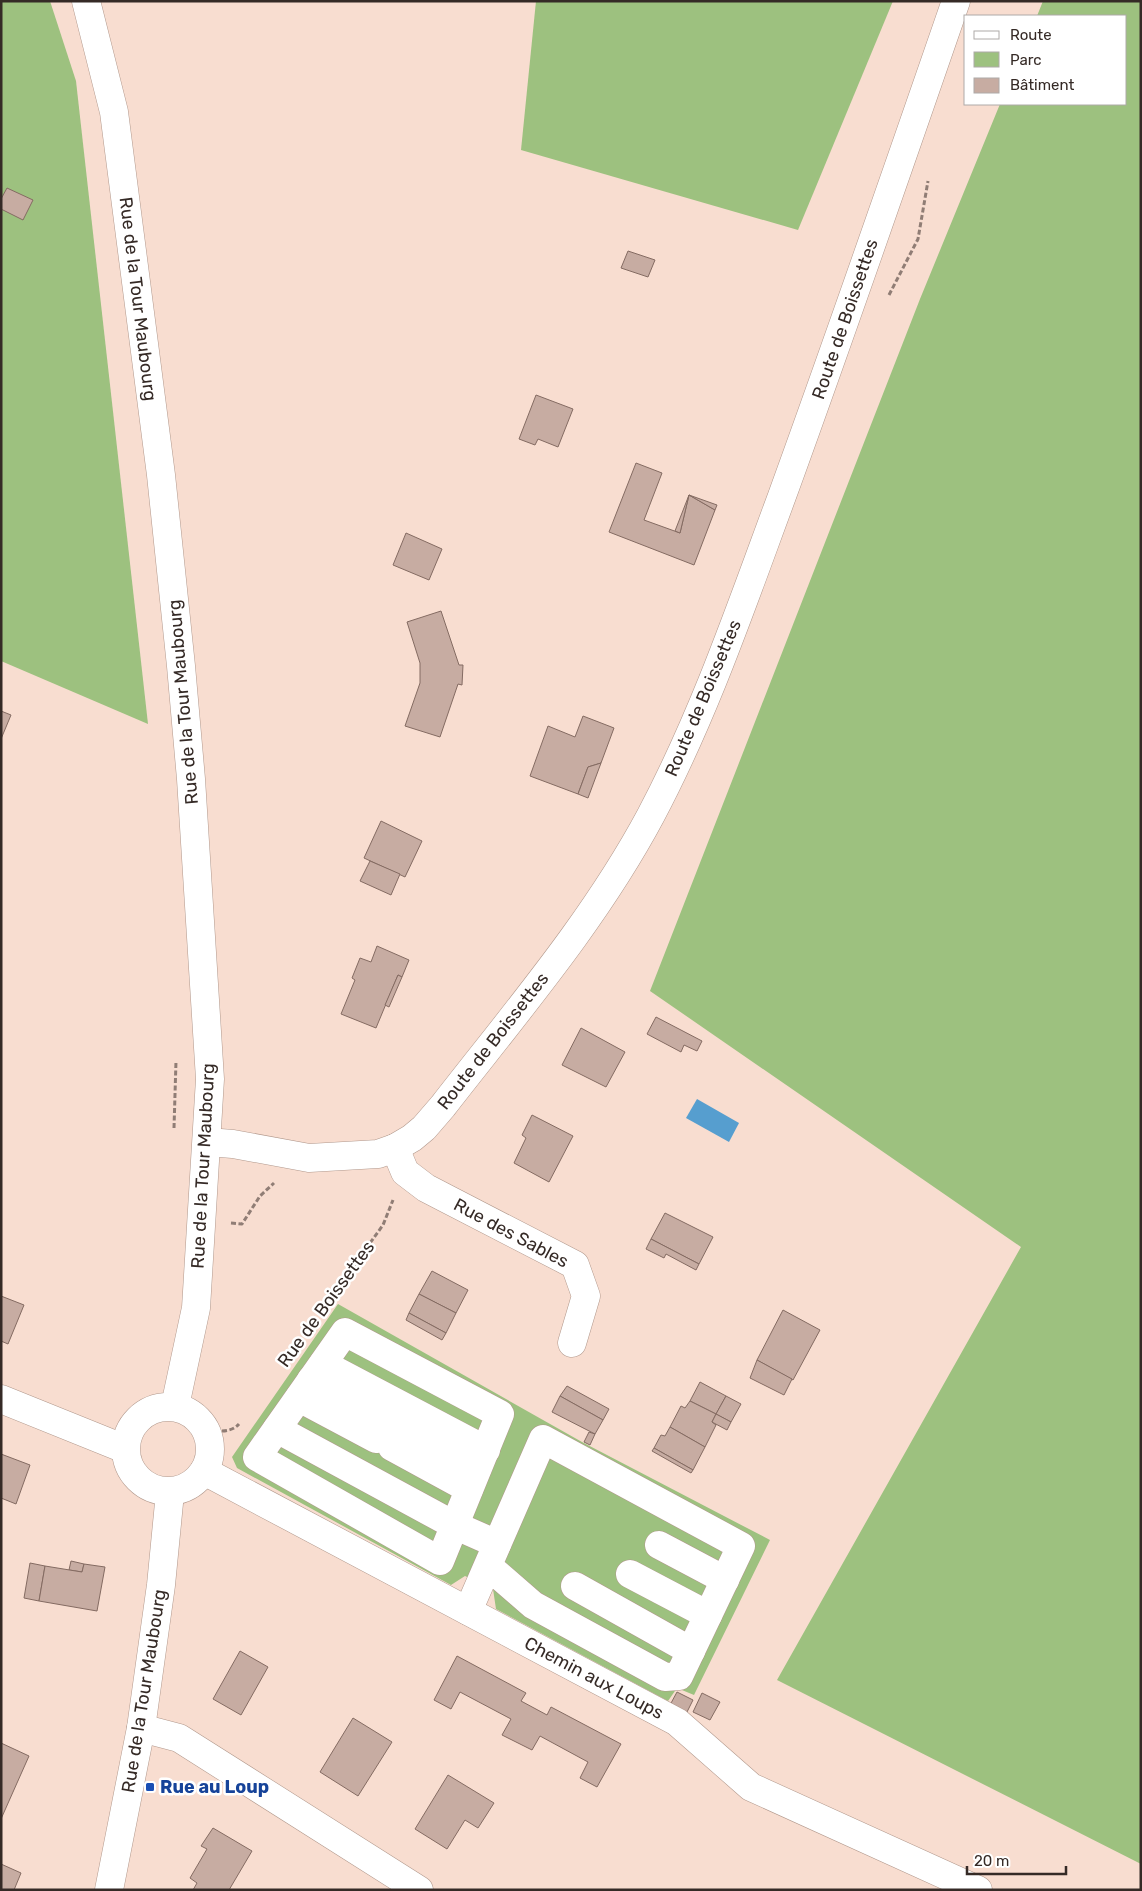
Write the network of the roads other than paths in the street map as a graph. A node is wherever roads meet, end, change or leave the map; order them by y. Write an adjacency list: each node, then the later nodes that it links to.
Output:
1 (86, 1): 3 (street, Rue de la Tour Maubourg)
2 (956, 1): 4 (street, Route de Boissettes)
3 (207, 1142): 4 (street, Route de Boissettes); 9 (street, Rue de la Tour Maubourg)
4 (400, 1160): 5 (street, Rue des Sables)
5 (572, 1344)
6 (422, 1373): 7 (street); 11 (street); 13 (street)
7 (311, 1381): 10 (street); 11 (street); 11 (street)
8 (1, 1399): 12 (street)
9 (175, 1406): 12 (street); 14 (street)
10 (277, 1429): 15 (street); 17 (street)
11 (389, 1434): 13 (street); 13 (street); 15 (street)
12 (125, 1448): 16 (street)
13 (477, 1469): 18 (street)
14 (204, 1471): 16 (street); 24 (street, Chemin aux Loups)
15 (366, 1477): 17 (street); 18 (street)
16 (168, 1492): 27 (street, Rue de la Tour Maubourg)
17 (349, 1509): 18 (street)
18 (454, 1525): 20 (street)
19 (659, 1545): 22 (street)
20 (492, 1555): 22 (street); 24 (street); 26 (street)
21 (630, 1574): 25 (street)
22 (725, 1580): 25 (street)
23 (575, 1586): 26 (street)
24 (468, 1611): 30 (street, Chemin aux Loups)
25 (708, 1615): 26 (street)
26 (691, 1651)
27 (141, 1728): 28 (street, Rue de la Tour Maubourg); 29 (street)
28 (108, 1890)
29 (419, 1890)
30 (978, 1890)

